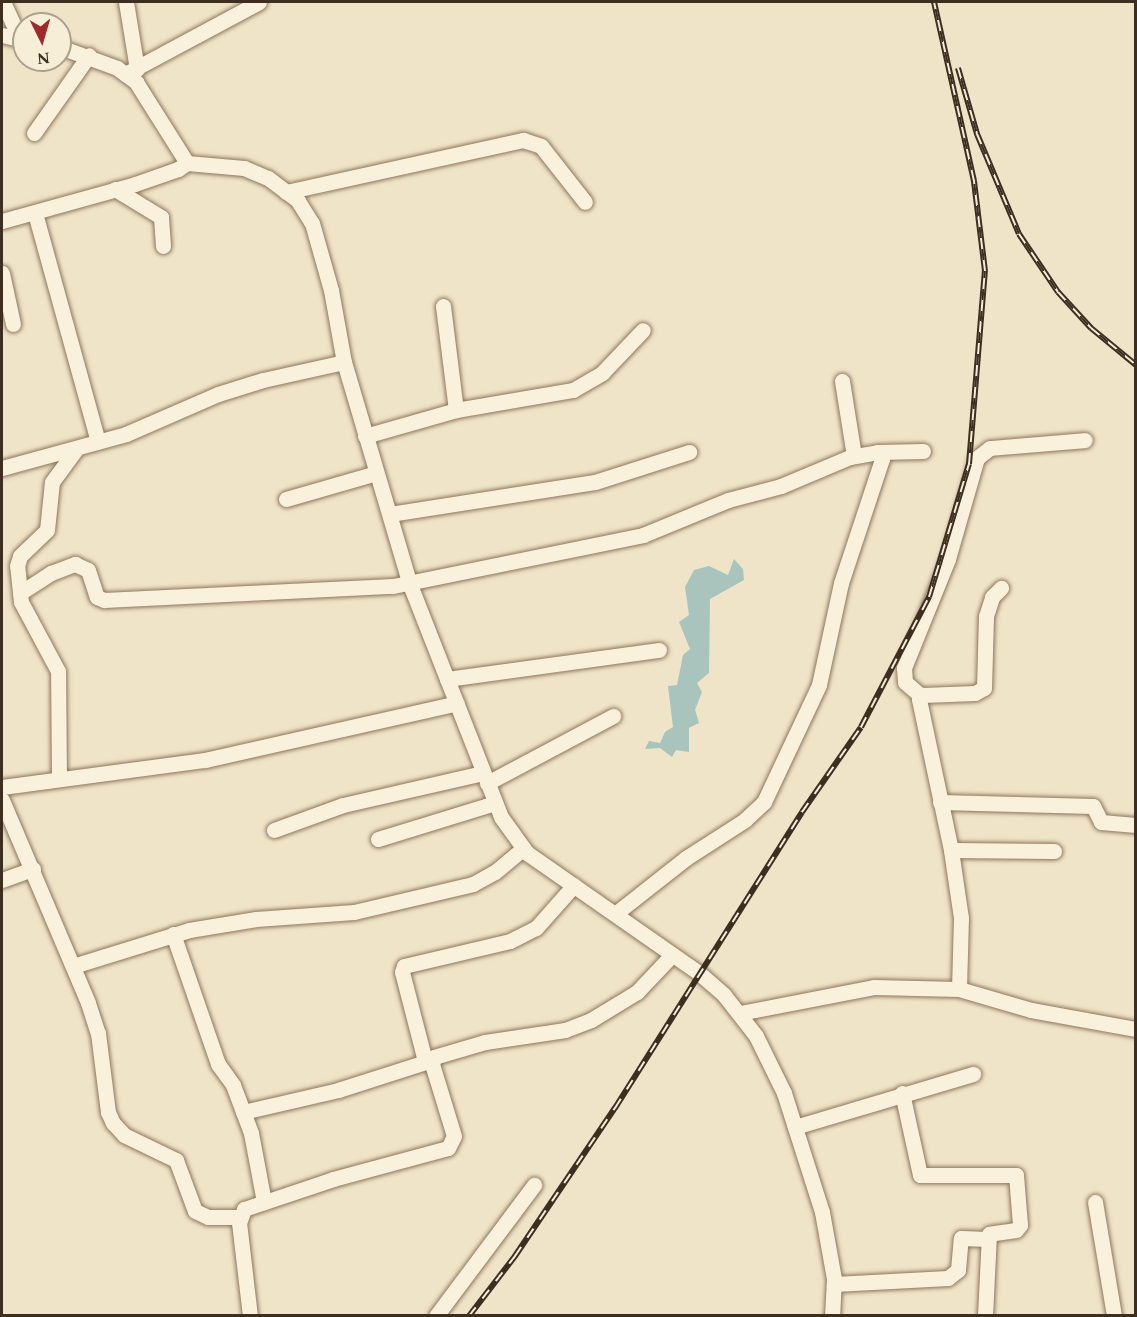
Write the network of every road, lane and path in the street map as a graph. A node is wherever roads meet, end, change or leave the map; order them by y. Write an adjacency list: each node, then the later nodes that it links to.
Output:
1 (3, 2): 4 (street)
2 (126, 2): 7 (street)
3 (259, 2): 7 (street)
4 (12, 20)
5 (72, 51): 6 (street)
6 (89, 56): 7 (street); 8 (street)
7 (131, 71): 9 (street)
8 (34, 132)
9 (187, 163): 10 (street); 11 (street)
10 (115, 189): 13 (street); 15 (street)
11 (286, 192): 12 (street); 20 (street)
12 (585, 202)
13 (36, 213): 14 (street); 25 (street)
14 (2, 222)
15 (163, 246)
16 (2, 273): 18 (street)
17 (443, 306): 22 (street)
18 (13, 324)
19 (644, 330): 22 (street)
20 (344, 362): 23 (street); 25 (street)
21 (842, 381): 30 (street)
22 (456, 410): 23 (street)
23 (365, 435): 32 (street)
24 (1085, 440): 40 (street)
25 (98, 441): 26 (street)
26 (77, 448): 31 (street); 37 (street)
27 (923, 451): 29 (street)
28 (689, 452): 34 (street)
29 (878, 452): 30 (street); 58 (street)
30 (854, 456): 35 (street)
31 (2, 468)
32 (376, 473): 33 (street); 34 (street)
33 (286, 499)
34 (390, 514): 35 (street)
35 (409, 582): 37 (street); 39 (street)
36 (1001, 588): 40 (street)
37 (20, 593): 44 (street)
38 (659, 650): 39 (street)
39 (447, 679): 41 (street)
40 (921, 696): 47 (street)
41 (457, 703): 43 (street); 44 (street)
42 (613, 716): 43 (street)
43 (485, 778): 48 (street); 50 (street)
44 (59, 779): 45 (street)
45 (2, 787)
46 (2, 800): 55 (street)
47 (940, 802): 49 (street); 53 (street)
48 (495, 803): 51 (street); 52 (street)
49 (1136, 825)
50 (274, 830)
51 (378, 839)
52 (522, 849): 57 (street); 59 (street)
53 (951, 850): 54 (street); 62 (street)
54 (1054, 851)
55 (33, 868): 56 (street); 61 (street)
56 (2, 880)
57 (574, 885): 58 (street); 65 (street)
58 (616, 914): 60 (street)
59 (173, 934): 61 (street); 68 (street)
60 (672, 955): 63 (street); 65 (street)
61 (73, 966): 73 (street)
62 (959, 989): 63 (street); 64 (street)
63 (740, 1012): 69 (street)
64 (1136, 1029)
65 (429, 1060): 68 (street); 71 (street)
66 (974, 1074): 67 (street)
67 (902, 1093): 69 (street); 74 (street)
68 (243, 1112): 71 (street)
69 (795, 1127): 75 (street)
70 (534, 1185): 77 (street)
71 (264, 1202): 73 (street)
72 (1095, 1202): 80 (street)
73 (239, 1217): 76 (street)
74 (988, 1239): 75 (street); 79 (street)
75 (834, 1284): 78 (street)
76 (250, 1316)
77 (436, 1316)
78 (832, 1316)
79 (985, 1316)
80 (1114, 1316)

